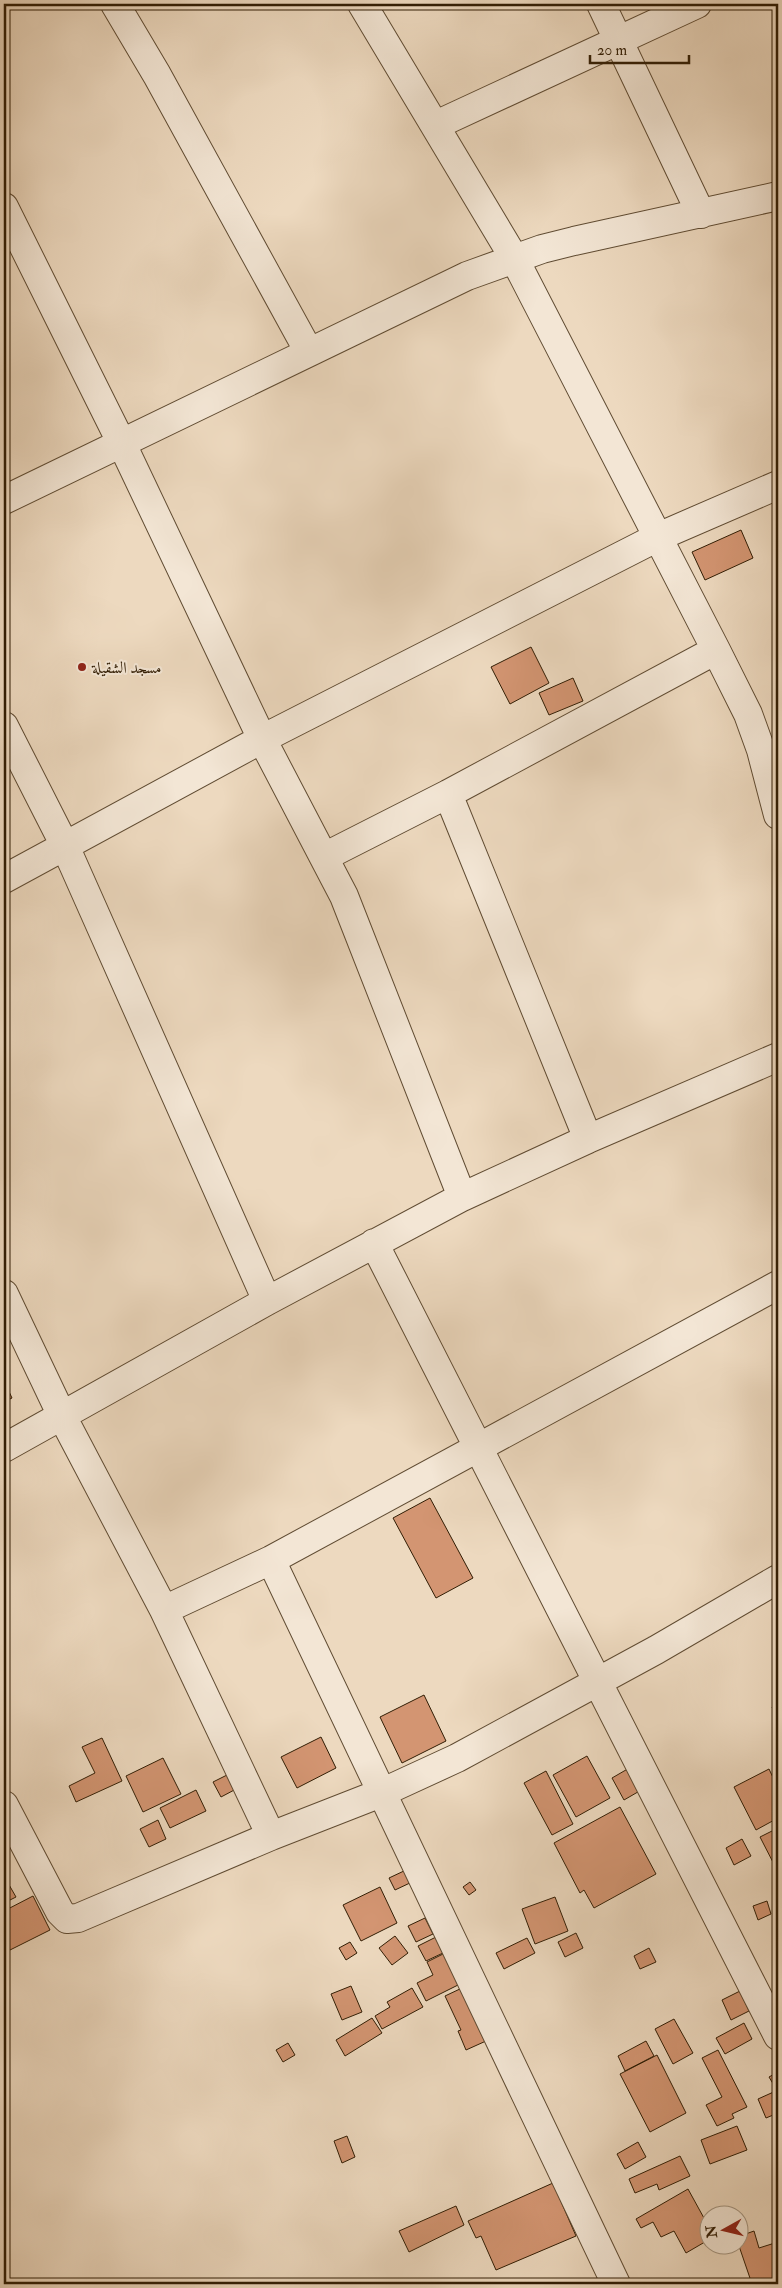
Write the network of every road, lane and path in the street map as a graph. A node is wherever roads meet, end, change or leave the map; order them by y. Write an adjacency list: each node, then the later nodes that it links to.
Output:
1 (115, 4): 11 (street)
2 (362, 4): 6 (street)
3 (601, 4): 5 (street)
4 (697, 4): 5 (street)
5 (619, 41): 6 (street); 9 (street)
6 (436, 126): 10 (street)
7 (778, 196): 9 (street)
8 (4, 207): 12 (street)
9 (701, 214): 10 (street)
10 (514, 258): 11 (street); 15 (street)
11 (309, 352): 12 (street)
12 (122, 444): 14 (street); 18 (street)
13 (778, 485): 15 (street)
14 (4, 500)
15 (658, 537): 16 (street); 18 (street)
16 (716, 650): 19 (street); 20 (street)
17 (4, 726): 21 (street)
18 (262, 739): 21 (street); 22 (street)
19 (448, 794): 22 (street); 25 (street)
20 (778, 815)
21 (65, 846): 23 (street); 30 (street)
22 (324, 857): 26 (street)
23 (4, 879)
24 (778, 1057): 25 (street)
25 (588, 1139): 26 (street)
26 (462, 1197): 27 (street)
27 (374, 1243): 30 (street); 32 (street)
28 (778, 1286): 32 (street)
29 (4, 1294): 31 (street)
30 (267, 1301): 31 (street)
31 (62, 1416): 33 (street); 36 (street)
32 (478, 1447): 34 (street); 37 (street)
33 (4, 1448)
34 (271, 1560): 36 (street); 38 (street)
35 (778, 1579): 37 (street)
36 (164, 1610): 40 (street)
37 (598, 1682): 38 (street); 41 (street)
38 (381, 1793): 40 (street); 42 (street)
39 (4, 1805): 40 (street)
40 (271, 1836)
41 (778, 2036)
42 (616, 2284)

